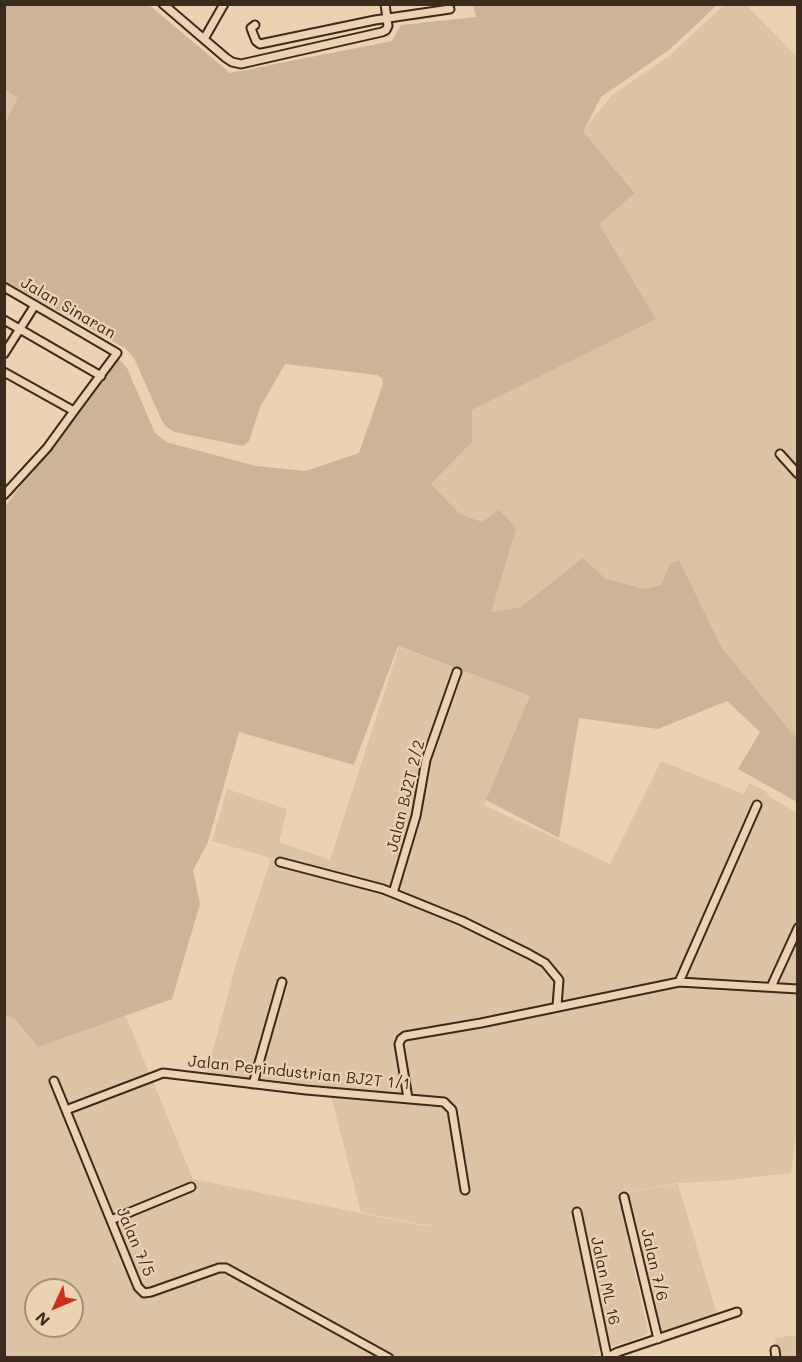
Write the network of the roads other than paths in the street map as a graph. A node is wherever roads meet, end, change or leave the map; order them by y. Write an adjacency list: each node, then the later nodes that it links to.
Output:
1 (163, 4): 7 (street)
2 (224, 4): 7 (street)
3 (385, 4): 5 (street)
4 (450, 9): 5 (street)
5 (388, 18): 6 (street); 7 (street)
6 (255, 25)
7 (204, 39)
8 (4, 287): 9 (street, Jalan Sinaran)
9 (35, 305): 11 (street); 14 (street, Jalan Sinaran)
10 (4, 320): 11 (street)
11 (19, 329): 12 (street); 14 (street)
12 (4, 354)
13 (4, 372): 15 (street)
14 (101, 376): 15 (street)
15 (74, 411): 18 (street)
16 (780, 454): 17 (street)
17 (798, 474)
18 (4, 495)
19 (457, 672): 22 (street, Jalan BJ2T 2/2)
20 (757, 806): 25 (street)
21 (280, 862): 22 (street)
22 (393, 893): 28 (street)
23 (798, 928): 26 (street)
24 (282, 982): 30 (street)
25 (680, 982): 26 (street); 28 (street)
26 (771, 987): 27 (street)
27 (798, 989)
28 (557, 1006): 31 (street)
29 (54, 1081): 32 (street, Jalan 7/5)
30 (253, 1084): 31 (street, Jalan Perindustrian BJ2T 1/1); 32 (street, Jalan Perindustrian BJ2T 1/1)
31 (408, 1098): 34 (street, Jalan Perindustrian BJ2T 1/1)
32 (66, 1110): 37 (street, Jalan 7/5)
33 (191, 1187): 37 (street)
34 (465, 1190)
35 (624, 1197): 39 (street, Jalan 7/6)
36 (577, 1212): 40 (street, Jalan ML 16)
37 (111, 1220): 41 (street, Jalan 7/5)
38 (737, 1312): 39 (street)
39 (658, 1339): 40 (street)
40 (607, 1357)
41 (389, 1358)

